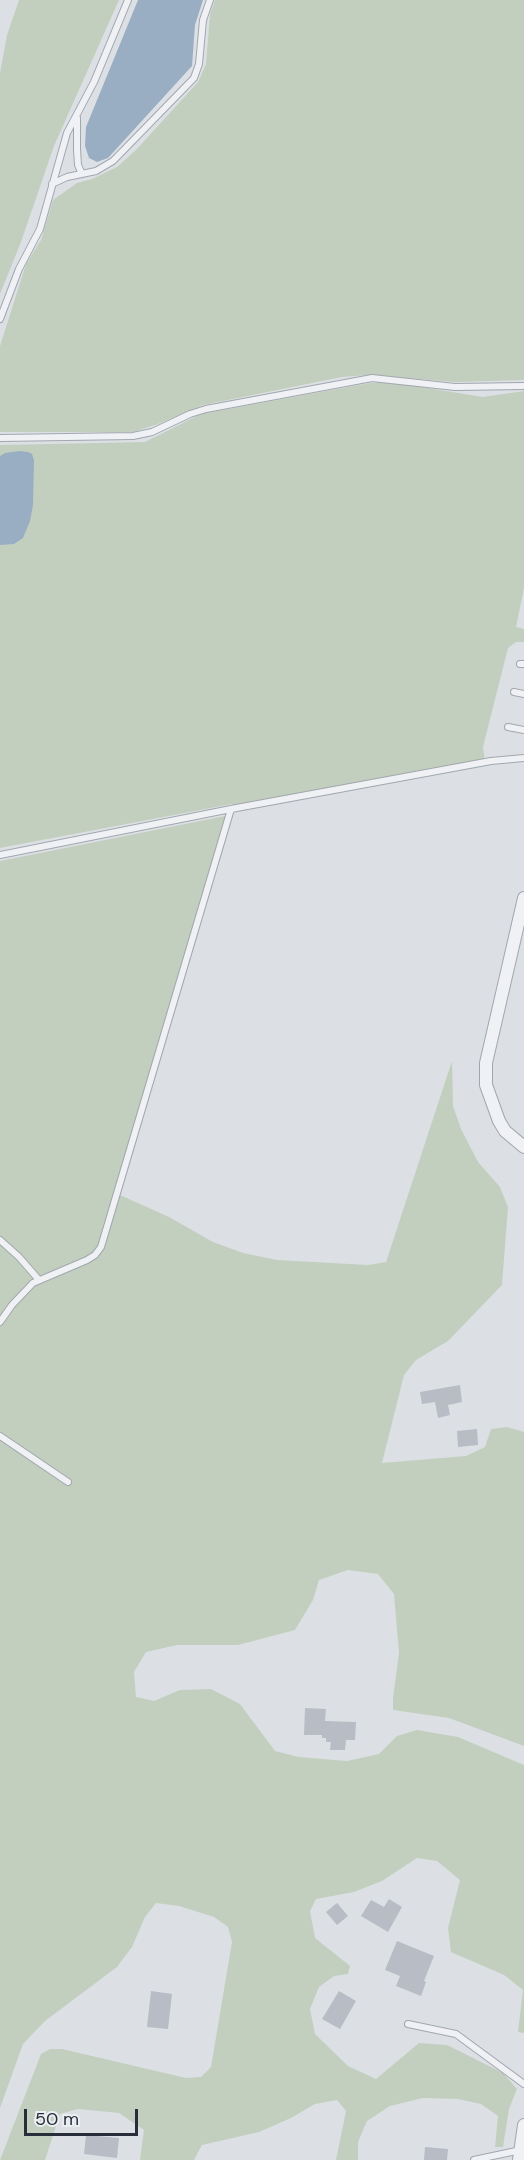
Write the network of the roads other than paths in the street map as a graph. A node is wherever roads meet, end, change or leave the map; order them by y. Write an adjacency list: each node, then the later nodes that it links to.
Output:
1 (128, 0): 3 (lane)
2 (210, 0): 4 (lane)
3 (77, 115): 4 (lane); 5 (lane)
4 (82, 174): 5 (lane)
5 (52, 184): 6 (lane)
6 (0, 319)
7 (524, 386): 8 (lane)
8 (0, 438)
9 (514, 692): 10 (lane)
10 (524, 694)
11 (508, 727): 12 (lane)
12 (524, 730)
13 (524, 758): 14 (lane)
14 (231, 809): 15 (lane); 20 (lane)
15 (0, 855)
16 (524, 898): 17 (street)
17 (520, 932): 18 (street)
18 (524, 1147)
19 (0, 1240): 20 (lane)
20 (39, 1280): 21 (lane)
21 (0, 1322)
22 (0, 1436): 23 (lane)
23 (68, 1482)
24 (408, 2024): 25 (lane)
25 (524, 2084)
26 (524, 2125): 27 (street)
27 (520, 2155): 28 (lane)
28 (474, 2160)

